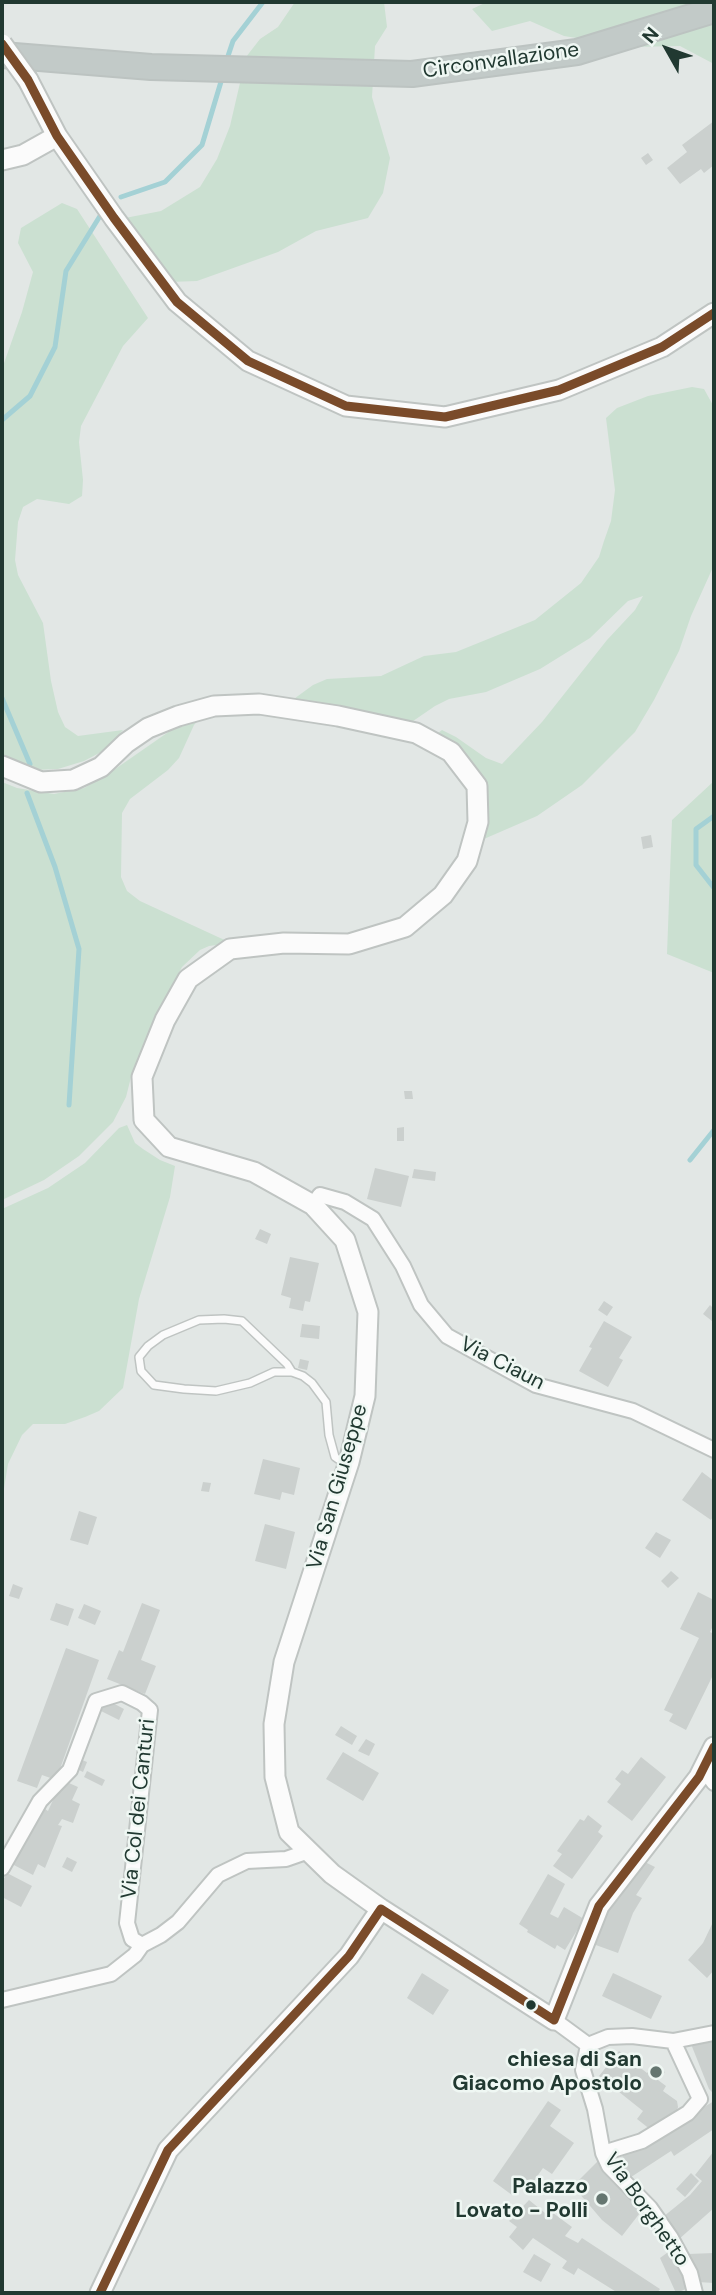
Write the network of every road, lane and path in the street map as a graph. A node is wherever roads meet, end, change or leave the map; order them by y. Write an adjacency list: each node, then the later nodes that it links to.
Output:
1 (713, 10): 3 (highway, Circonvallazione)
2 (2, 44): 4 (street, bridge)
3 (2, 55)
4 (57, 136): 5 (street); 6 (street)
5 (2, 160)
6 (714, 313)
7 (2, 766): 8 (street, Via San Giuseppe)
8 (313, 1205): 10 (street, Via Ciaun); 11 (street, Via San Giuseppe)
9 (292, 1372): 9 (lane); 11 (lane)
10 (714, 1450)
11 (348, 1466): 14 (street, Via San Giuseppe)
12 (714, 1746): 13 (street)
13 (709, 1776): 19 (street)
14 (309, 1851): 16 (street, Via San Giuseppe); 17 (street)
15 (2, 1868): 17 (street, Via Col dei Canturi)
16 (381, 1909): 19 (street, Via San Giuseppe); 24 (street)
17 (142, 1945): 18 (street)
18 (2, 2000)
19 (554, 2020): 22 (street)
20 (714, 2033): 21 (street)
21 (673, 2041): 22 (street); 23 (street)
22 (588, 2045): 23 (street, Via Borghetto)
23 (603, 2153): 25 (street, Via Borghetto)
24 (100, 2293)
25 (695, 2293)

